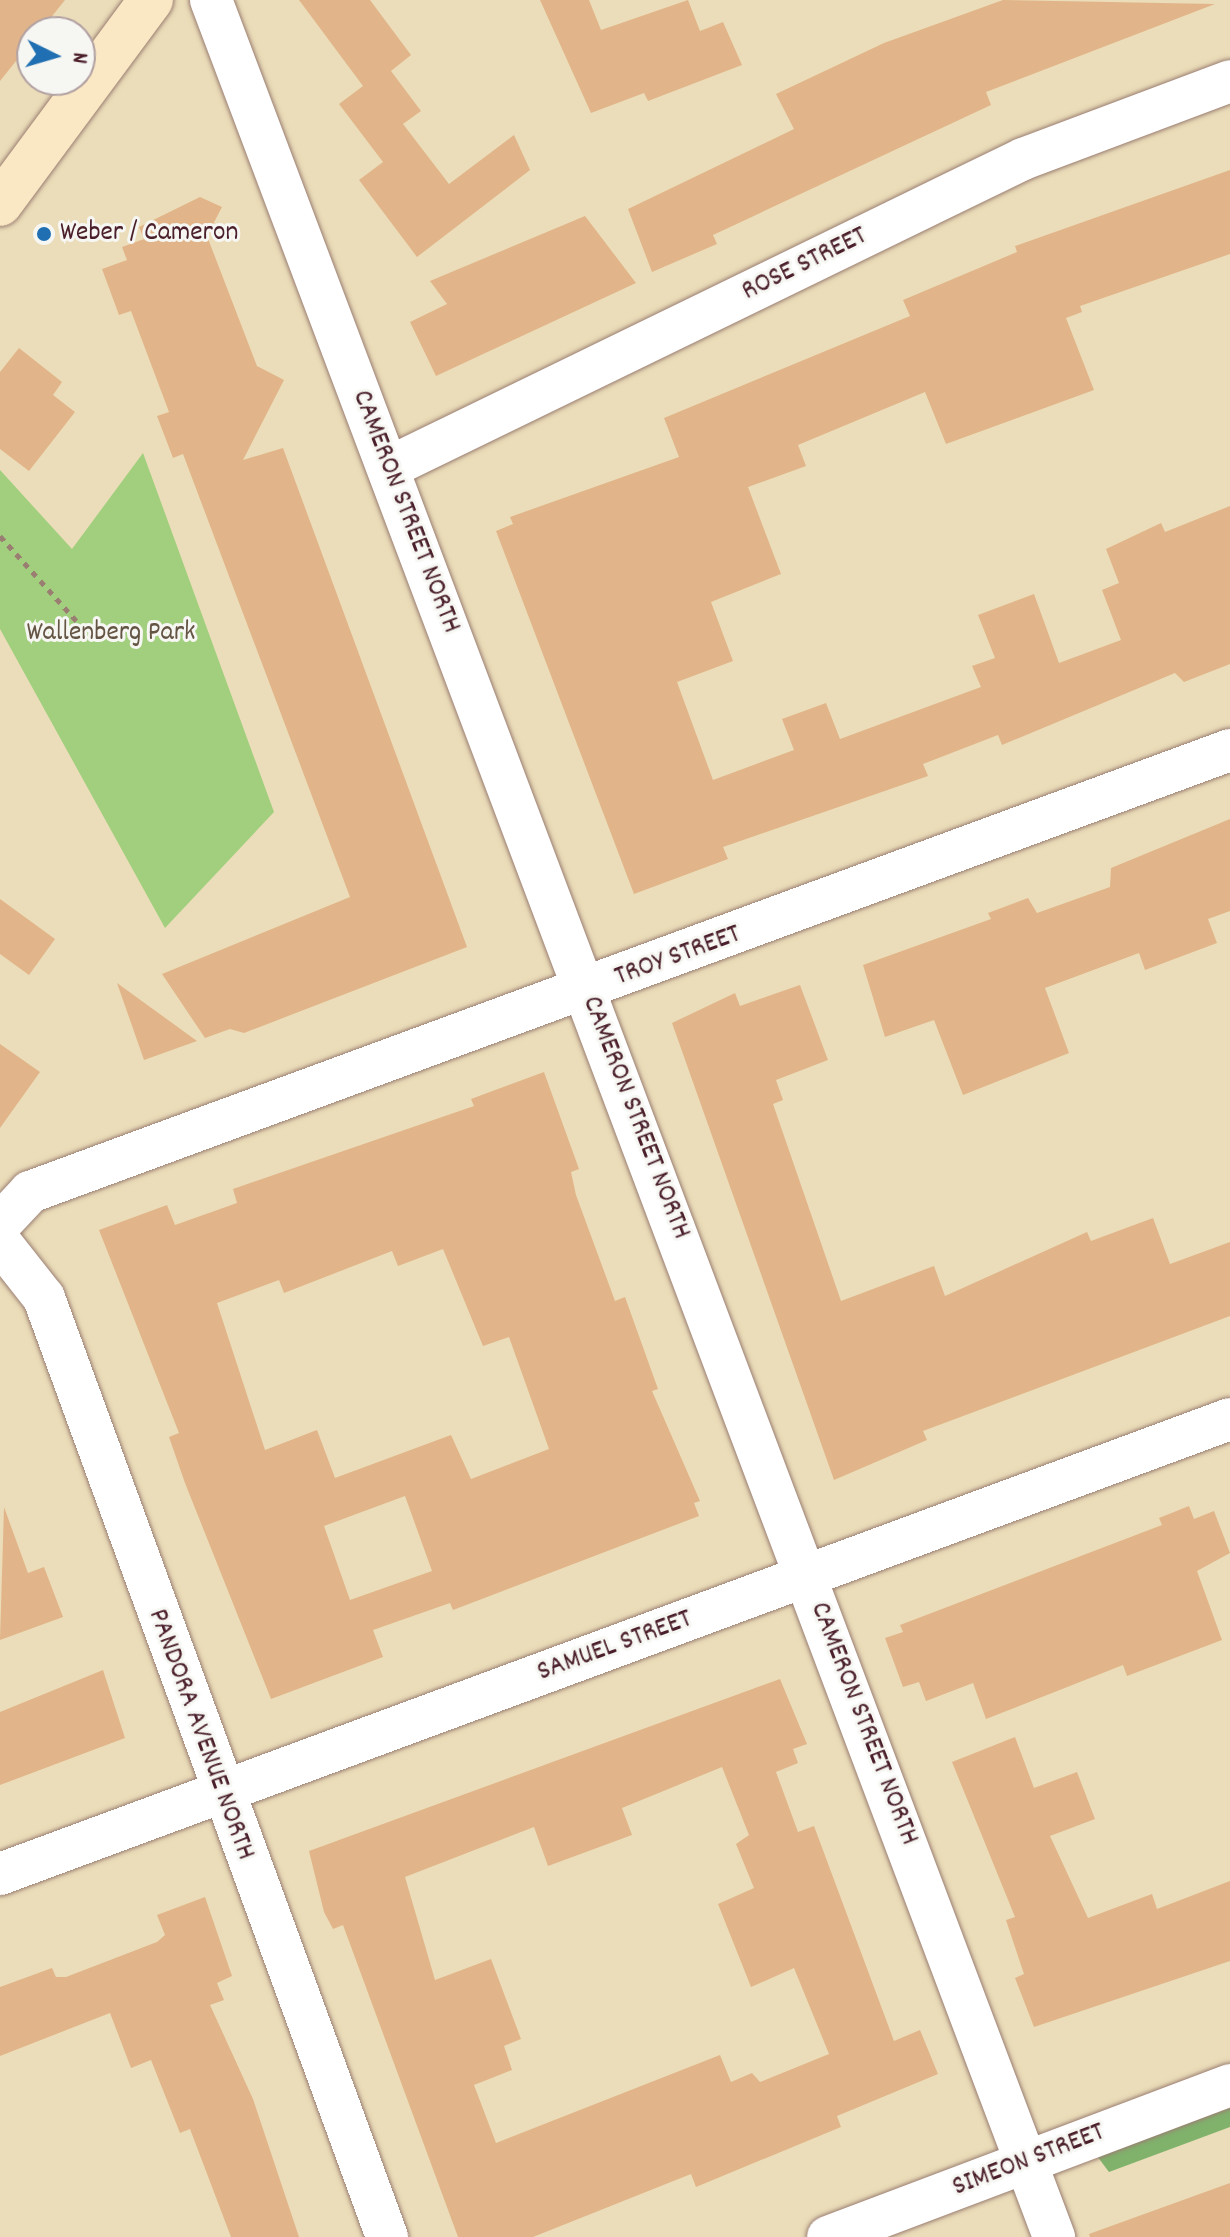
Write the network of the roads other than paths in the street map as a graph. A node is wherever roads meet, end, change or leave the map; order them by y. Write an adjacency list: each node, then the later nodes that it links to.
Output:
1 (151, 0): 4 (main road)
2 (211, 0): 5 (street, CAMERON STREET NORTH)
3 (1230, 81): 5 (street, ROSE STREET)
4 (0, 204)
5 (388, 468): 7 (street, CAMERON STREET NORTH)
6 (1230, 750): 7 (street, TROY STREET)
7 (587, 991): 8 (street, TROY STREET); 11 (street, CAMERON STREET NORTH)
8 (0, 1224)
9 (0, 1242): 12 (street, PANDORA AVENUE NORTH)
10 (1230, 1419): 11 (street, SAMUEL STREET)
11 (807, 1576): 12 (street, SAMUEL STREET); 15 (street, CAMERON STREET NORTH)
12 (220, 1794): 13 (street, SAMUEL STREET); 16 (street, PANDORA AVENUE NORTH)
13 (0, 1874)
14 (1230, 2085): 15 (street, SIMEON STREET)
15 (1027, 2161): 17 (street, SIMEON STREET); 18 (street, CAMERON STREET NORTH)
16 (387, 2237)
17 (828, 2237)
18 (1054, 2237)

